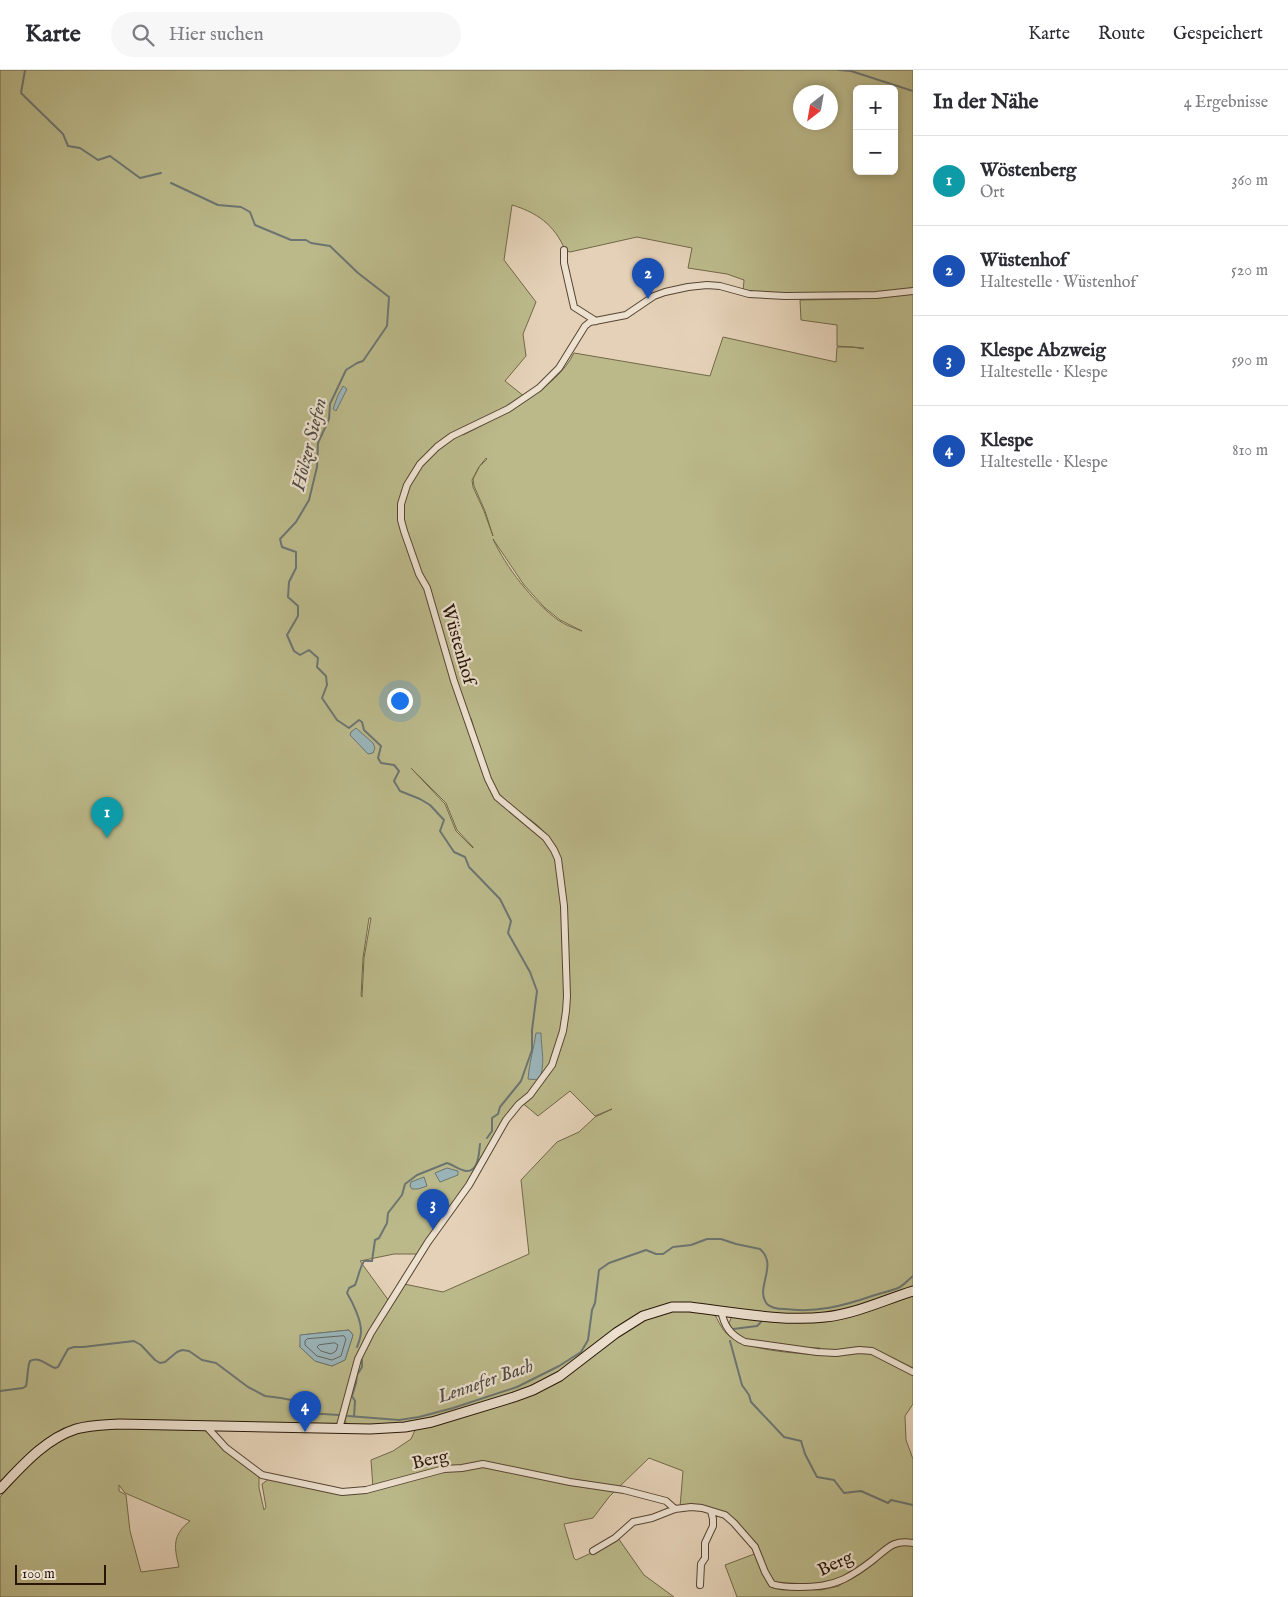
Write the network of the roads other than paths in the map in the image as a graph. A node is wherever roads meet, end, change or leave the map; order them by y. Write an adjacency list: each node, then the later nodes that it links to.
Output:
1 (564, 250): 3 (street)
2 (913, 291): 3 (street)
3 (596, 321): 8 (street, Wüstenhof)
4 (913, 1291): 5 (main road)
5 (720, 1310): 6 (street); 8 (main road)
6 (913, 1372)
7 (206, 1426): 8 (main road); 9 (main road); 10 (street, Berg)
8 (339, 1429)
9 (0, 1489)
10 (675, 1509): 11 (street, Berg); 13 (street, Berg)
11 (711, 1511): 12 (street, Berg); 14 (street)
12 (913, 1543)
13 (593, 1551)
14 (700, 1585)

